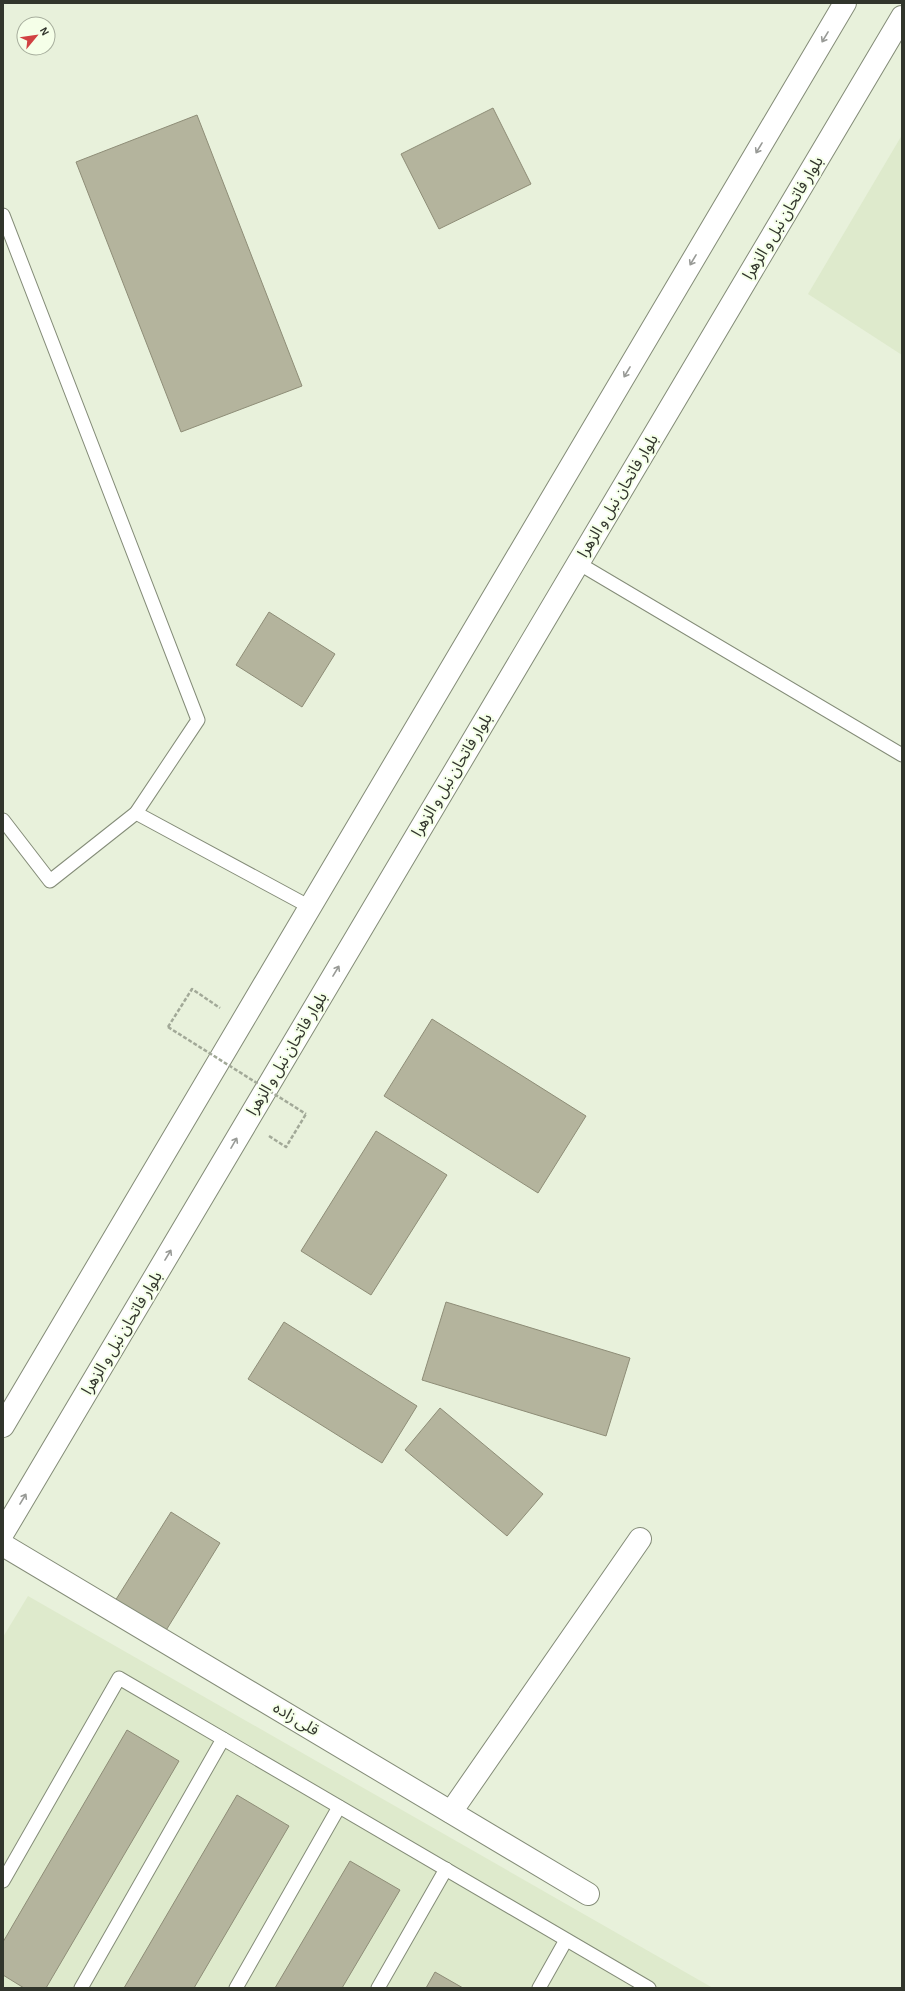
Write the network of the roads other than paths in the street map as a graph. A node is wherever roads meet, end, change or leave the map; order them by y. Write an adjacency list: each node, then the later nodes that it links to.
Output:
1 (845, 3): 8 (main road, one-way to 8)
2 (902, 17): 4 (main road, بلوار فاتحان نبل و الزهرا)
3 (3, 215): 6 (lane)
4 (578, 563): 5 (lane); 10 (main road, بلوار فاتحان نبل و الزهرا, one-way to 4)
5 (902, 755)
6 (136, 813): 7 (lane); 8 (lane)
7 (3, 820)
8 (310, 907): 9 (main road)
9 (3, 1426)
10 (3, 1533)
11 (640, 1539): 15 (main road)
12 (3, 1545): 15 (main road, قلی زاده)
13 (223, 1739): 14 (lane); 17 (lane); 20 (lane)
14 (340, 1807): 16 (lane); 21 (lane)
15 (451, 1812): 18 (main road, قلی زاده)
16 (446, 1870): 19 (lane); 22 (lane)
17 (3, 1881)
18 (588, 1894)
19 (566, 1940): 23 (lane); 24 (lane)
20 (81, 1988)
21 (236, 1988)
22 (378, 1988)
23 (539, 1988)
24 (649, 1988)

